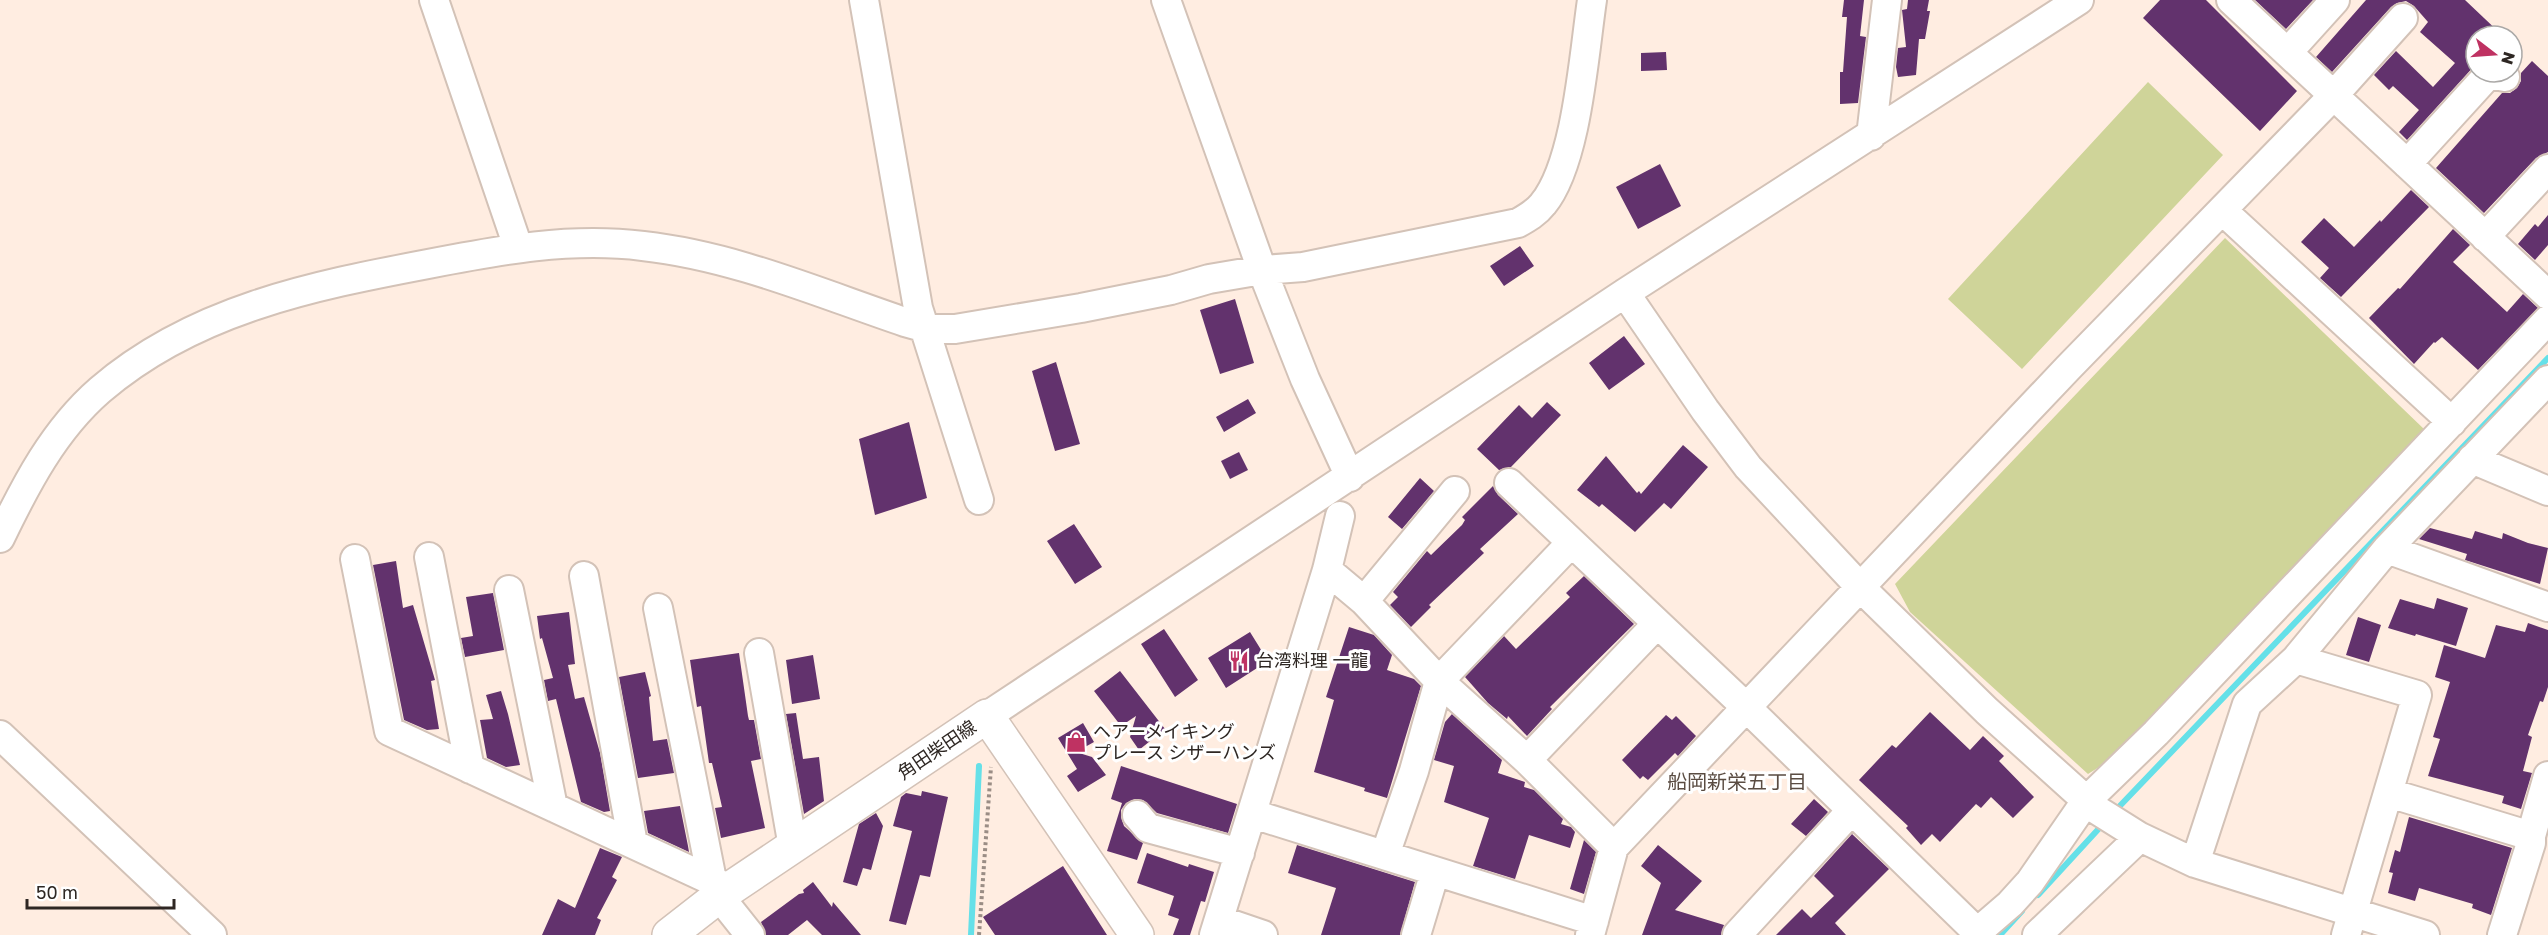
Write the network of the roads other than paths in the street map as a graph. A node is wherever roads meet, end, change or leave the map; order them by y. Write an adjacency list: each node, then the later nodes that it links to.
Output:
1 (434, 0): 19 (street)
2 (864, 0): 24 (street)
3 (1166, 0): 20 (street)
4 (1592, 0): 20 (street)
5 (1887, 0): 14 (street)
6 (2079, 0): 9 (street)
7 (2231, 0): 11 (street)
8 (2335, 0): 11 (street)
9 (2042, 12): 14 (street)
10 (2403, 18): 13 (street)
11 (2288, 52): 13 (street)
12 (2485, 84): 15 (street)
13 (2333, 96): 15 (street); 17 (street)
14 (1872, 136): 22 (street)
15 (2406, 164): 18 (street)
16 (2548, 169): 18 (street)
17 (2223, 211): 26 (street); 41 (street)
18 (2485, 237): 21 (street)
19 (518, 247): 24 (street); 34 (street)
20 (1262, 270): 24 (street); 28 (street)
21 (2543, 281)
22 (1625, 293): 28 (street); 41 (street)
23 (2548, 320): 26 (street)
24 (924, 327): 32 (street)
25 (2548, 380): 27 (street)
26 (2452, 422): 57 (street)
27 (2472, 459): 31 (street); 36 (street)
28 (1350, 477): 51 (street)
29 (1509, 483): 35 (street)
30 (1455, 491): 43 (street)
31 (2548, 491)
32 (979, 500)
33 (1340, 516): 39 (street)
34 (0, 538)
35 (1571, 543): 46 (street); 49 (street)
36 (2387, 549): 44 (street); 48 (street)
37 (429, 557): 54 (street)
38 (355, 560): 54 (street)
39 (1327, 570): 43 (street); 61 (street)
40 (584, 576): 64 (street)
41 (1861, 588): 50 (street); 57 (street)
42 (509, 590): 58 (street)
43 (1364, 601): 49 (street)
44 (2548, 607)
45 (658, 608): 71 (street)
46 (1657, 624): 50 (street); 53 (street)
47 (759, 653): 65 (street)
48 (2296, 659): 56 (street); 69 (street)
49 (1439, 681): 53 (street); 68 (street)
50 (1747, 708): 59 (street); 66 (street)
51 (987, 716): 65 (main road, 角田柴田線); 79 (main road, 角田柴田線)
52 (0, 735): 76 (street)
53 (1527, 760): 66 (street)
54 (470, 769): 58 (street)
55 (2548, 776): 63 (street)
56 (2389, 793): 63 (street); 72 (street)
57 (2091, 806): 62 (street); 75 (street)
58 (553, 807): 64 (street)
59 (1851, 811): 75 (street); 82 (street)
60 (1137, 814): 67 (street)
61 (1253, 814): 67 (street); 68 (street)
62 (2132, 832): 69 (street); 83 (street)
63 (2536, 843): 85 (street)
64 (633, 844): 71 (street)
65 (793, 847): 71 (main road, 角田柴田線)
66 (1614, 847): 74 (street)
67 (1240, 853): 73 (street)
68 (1385, 855): 70 (street)
69 (2195, 863): 72 (street)
70 (1436, 872): 74 (street); 81 (street)
71 (720, 888): 77 (main road, 角田柴田線); 78 (street)
72 (2349, 924): 84 (street)
73 (1217, 928): 80 (street)
74 (1592, 928)
75 (1976, 933)
76 (212, 935)
77 (669, 935)
78 (750, 935)
79 (1137, 935)
80 (1263, 935)
81 (1416, 935)
82 (1737, 935)
83 (2037, 935)
84 (2425, 935)
85 (2502, 935)

